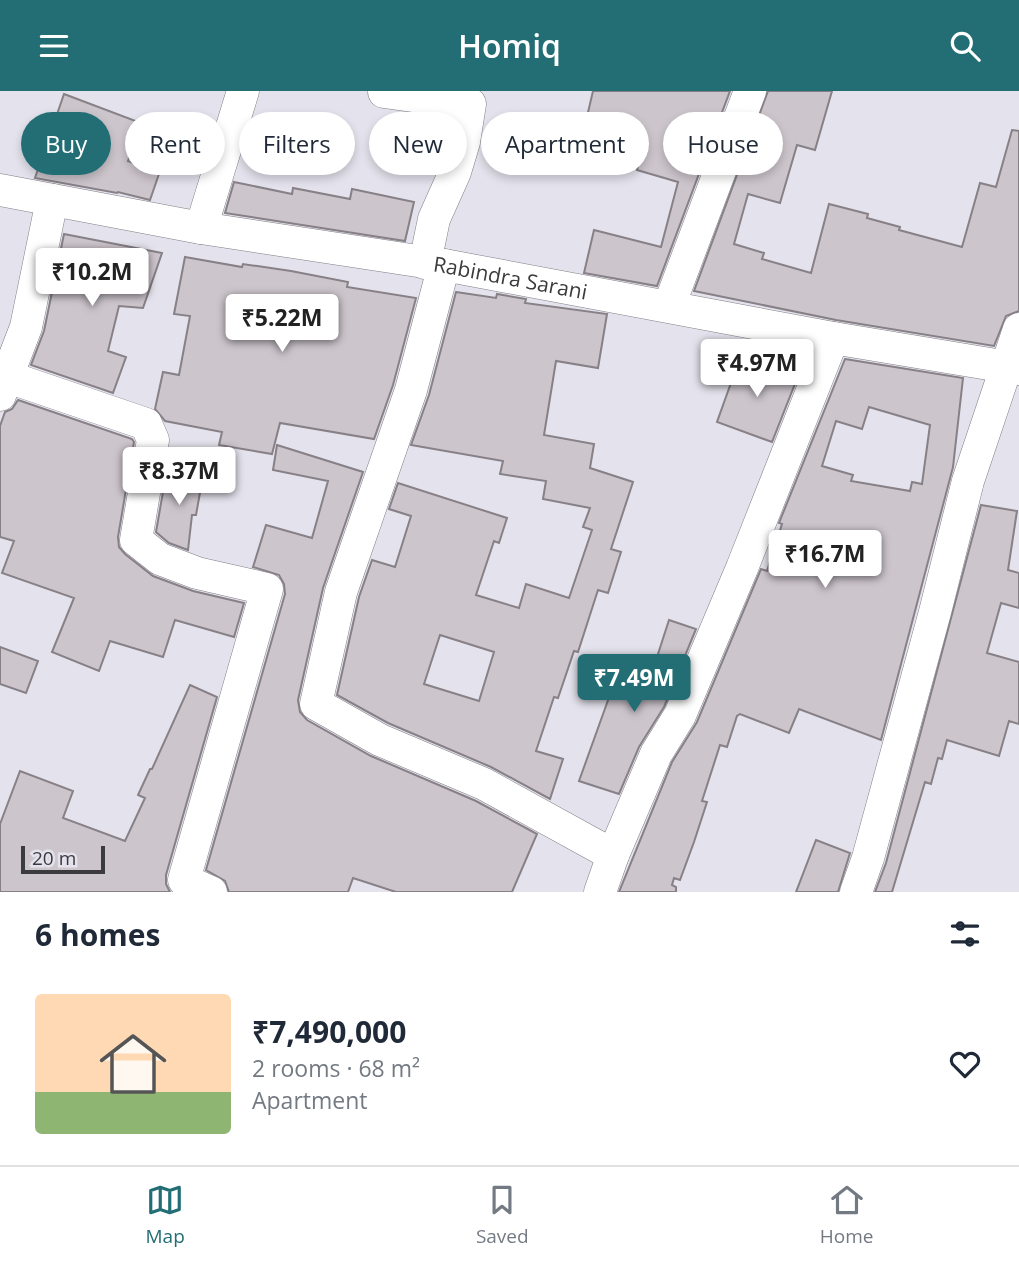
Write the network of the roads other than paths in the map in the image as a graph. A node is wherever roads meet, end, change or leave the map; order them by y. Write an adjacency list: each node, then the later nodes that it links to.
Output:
1 (243, 91): 6 (street)
2 (750, 91): 8 (street)
3 (384, 92): 7 (street)
4 (0, 190): 5 (street, Rabindra Sarani)
5 (52, 200): 6 (street, Rabindra Sarani); 12 (street)
6 (201, 228): 7 (street, Rabindra Sarani)
7 (435, 264): 8 (street, Rabindra Sarani); 13 (street)
8 (669, 306): 10 (street, Rabindra Sarani)
9 (1019, 329): 11 (street)
10 (833, 338): 11 (street, Rabindra Sarani); 13 (street)
11 (1013, 369): 16 (street)
12 (4, 386): 14 (street)
13 (612, 855): 15 (street)
14 (211, 892)
15 (600, 892)
16 (856, 892)

